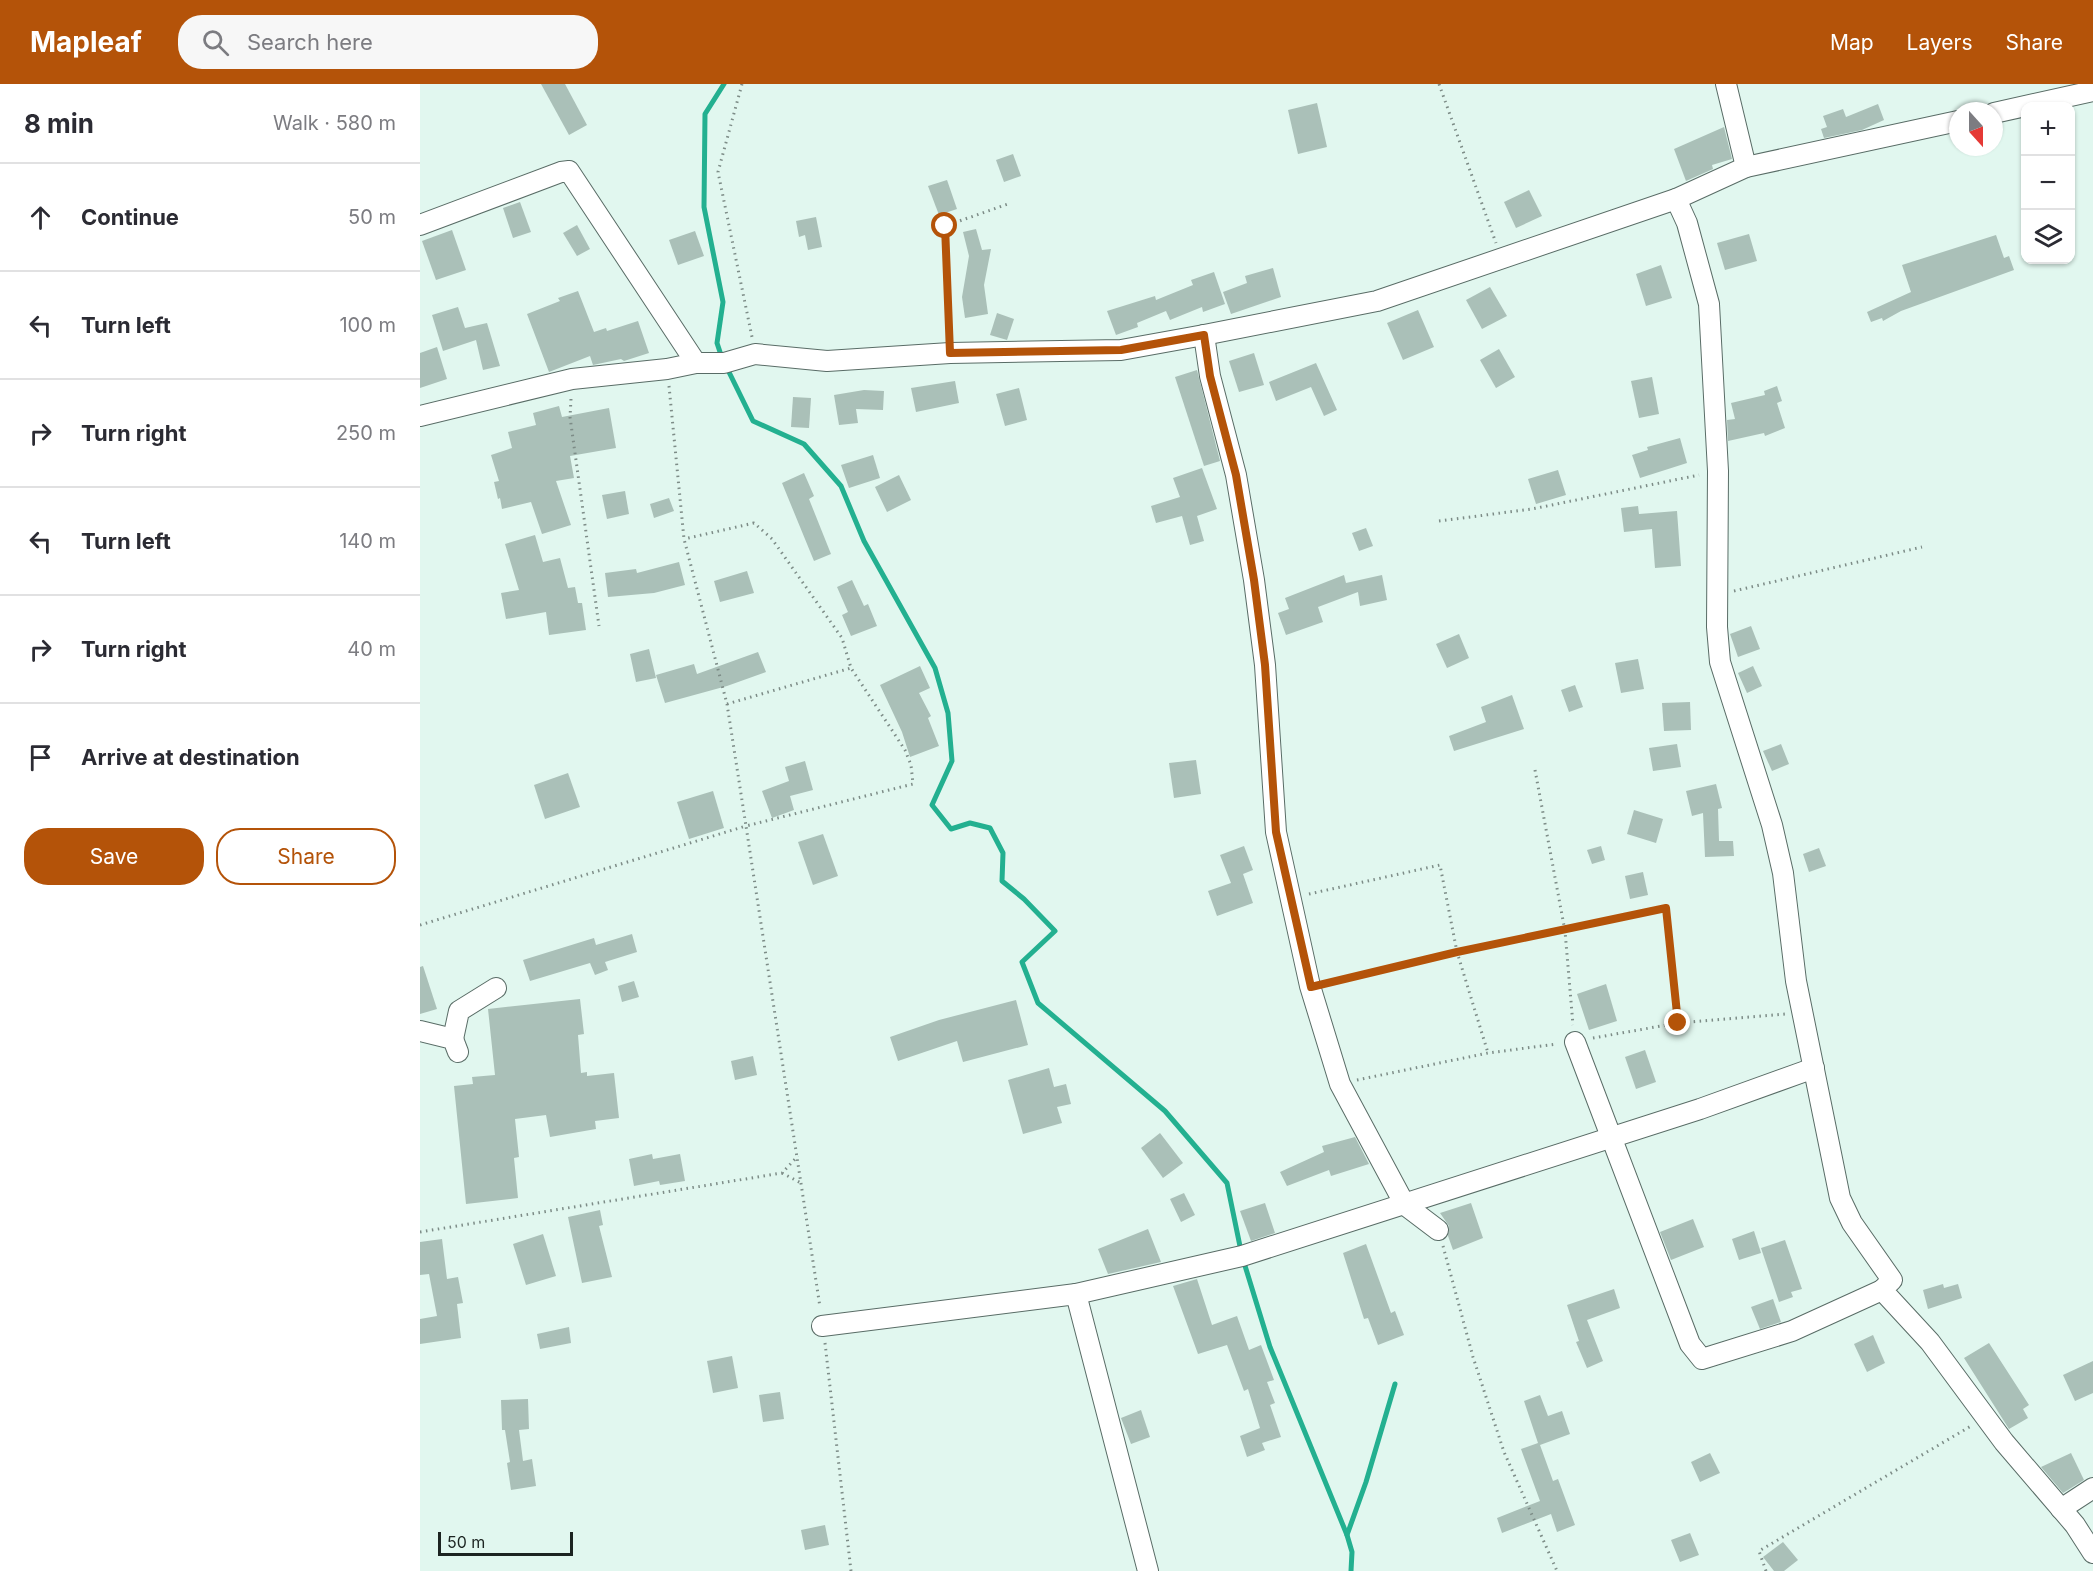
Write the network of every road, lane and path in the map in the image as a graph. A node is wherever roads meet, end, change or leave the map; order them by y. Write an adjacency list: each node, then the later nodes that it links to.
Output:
1 (742, 84): 14 (path)
2 (1439, 84): 11 (path)
3 (1726, 84): 7 (street)
4 (2093, 91): 5 (street)
5 (2003, 111)
6 (1949, 123): 7 (street)
7 (1746, 167): 8 (street)
8 (1676, 199): 11 (street); 19 (street)
9 (1008, 204): 13 (path)
10 (420, 225): 15 (street)
11 (1502, 258): 12 (street)
12 (1204, 335): 13 (street); 29 (street)
13 (950, 353): 14 (street)
14 (755, 354): 15 (street)
15 (696, 363): 16 (street)
16 (667, 369): 17 (street); 21 (path)
17 (572, 379): 18 (street); 24 (path)
18 (420, 416)
19 (1718, 471): 20 (path); 23 (street)
20 (1439, 521)
21 (684, 539): 25 (path); 26 (path)
22 (1923, 547): 23 (path)
23 (1718, 594): 39 (street)
24 (599, 626)
25 (851, 668): 26 (path); 28 (path)
26 (727, 705): 28 (path)
27 (1535, 770): 31 (path)
28 (746, 826): 30 (path); 41 (path)
29 (1289, 898): 32 (path); 33 (street)
30 (420, 925)
31 (1566, 931): 32 (path); 35 (path); 37 (path)
32 (1457, 952): 33 (path); 38 (path)
33 (1311, 987): 44 (street)
34 (496, 988): 36 (street)
35 (1678, 1023)
36 (420, 1031)
37 (1575, 1042): 40 (street)
38 (1488, 1053)
39 (1814, 1068): 40 (street); 47 (street)
40 (1610, 1137): 44 (street); 47 (street)
41 (798, 1156): 42 (path); 43 (path)
42 (782, 1173): 43 (path); 46 (path)
43 (801, 1183): 49 (path)
44 (1405, 1205): 45 (street); 48 (street)
45 (1438, 1230): 56 (path)
46 (420, 1232)
47 (1882, 1290): 50 (street)
48 (1076, 1294): 49 (street); 55 (street)
49 (822, 1326): 54 (path)
50 (1985, 1417): 52 (street); 57 (path)
51 (2093, 1488): 52 (street)
52 (2061, 1509): 53 (street)
53 (2093, 1553)
54 (851, 1571)
55 (1148, 1571)
56 (1557, 1571)
57 (1766, 1571)

